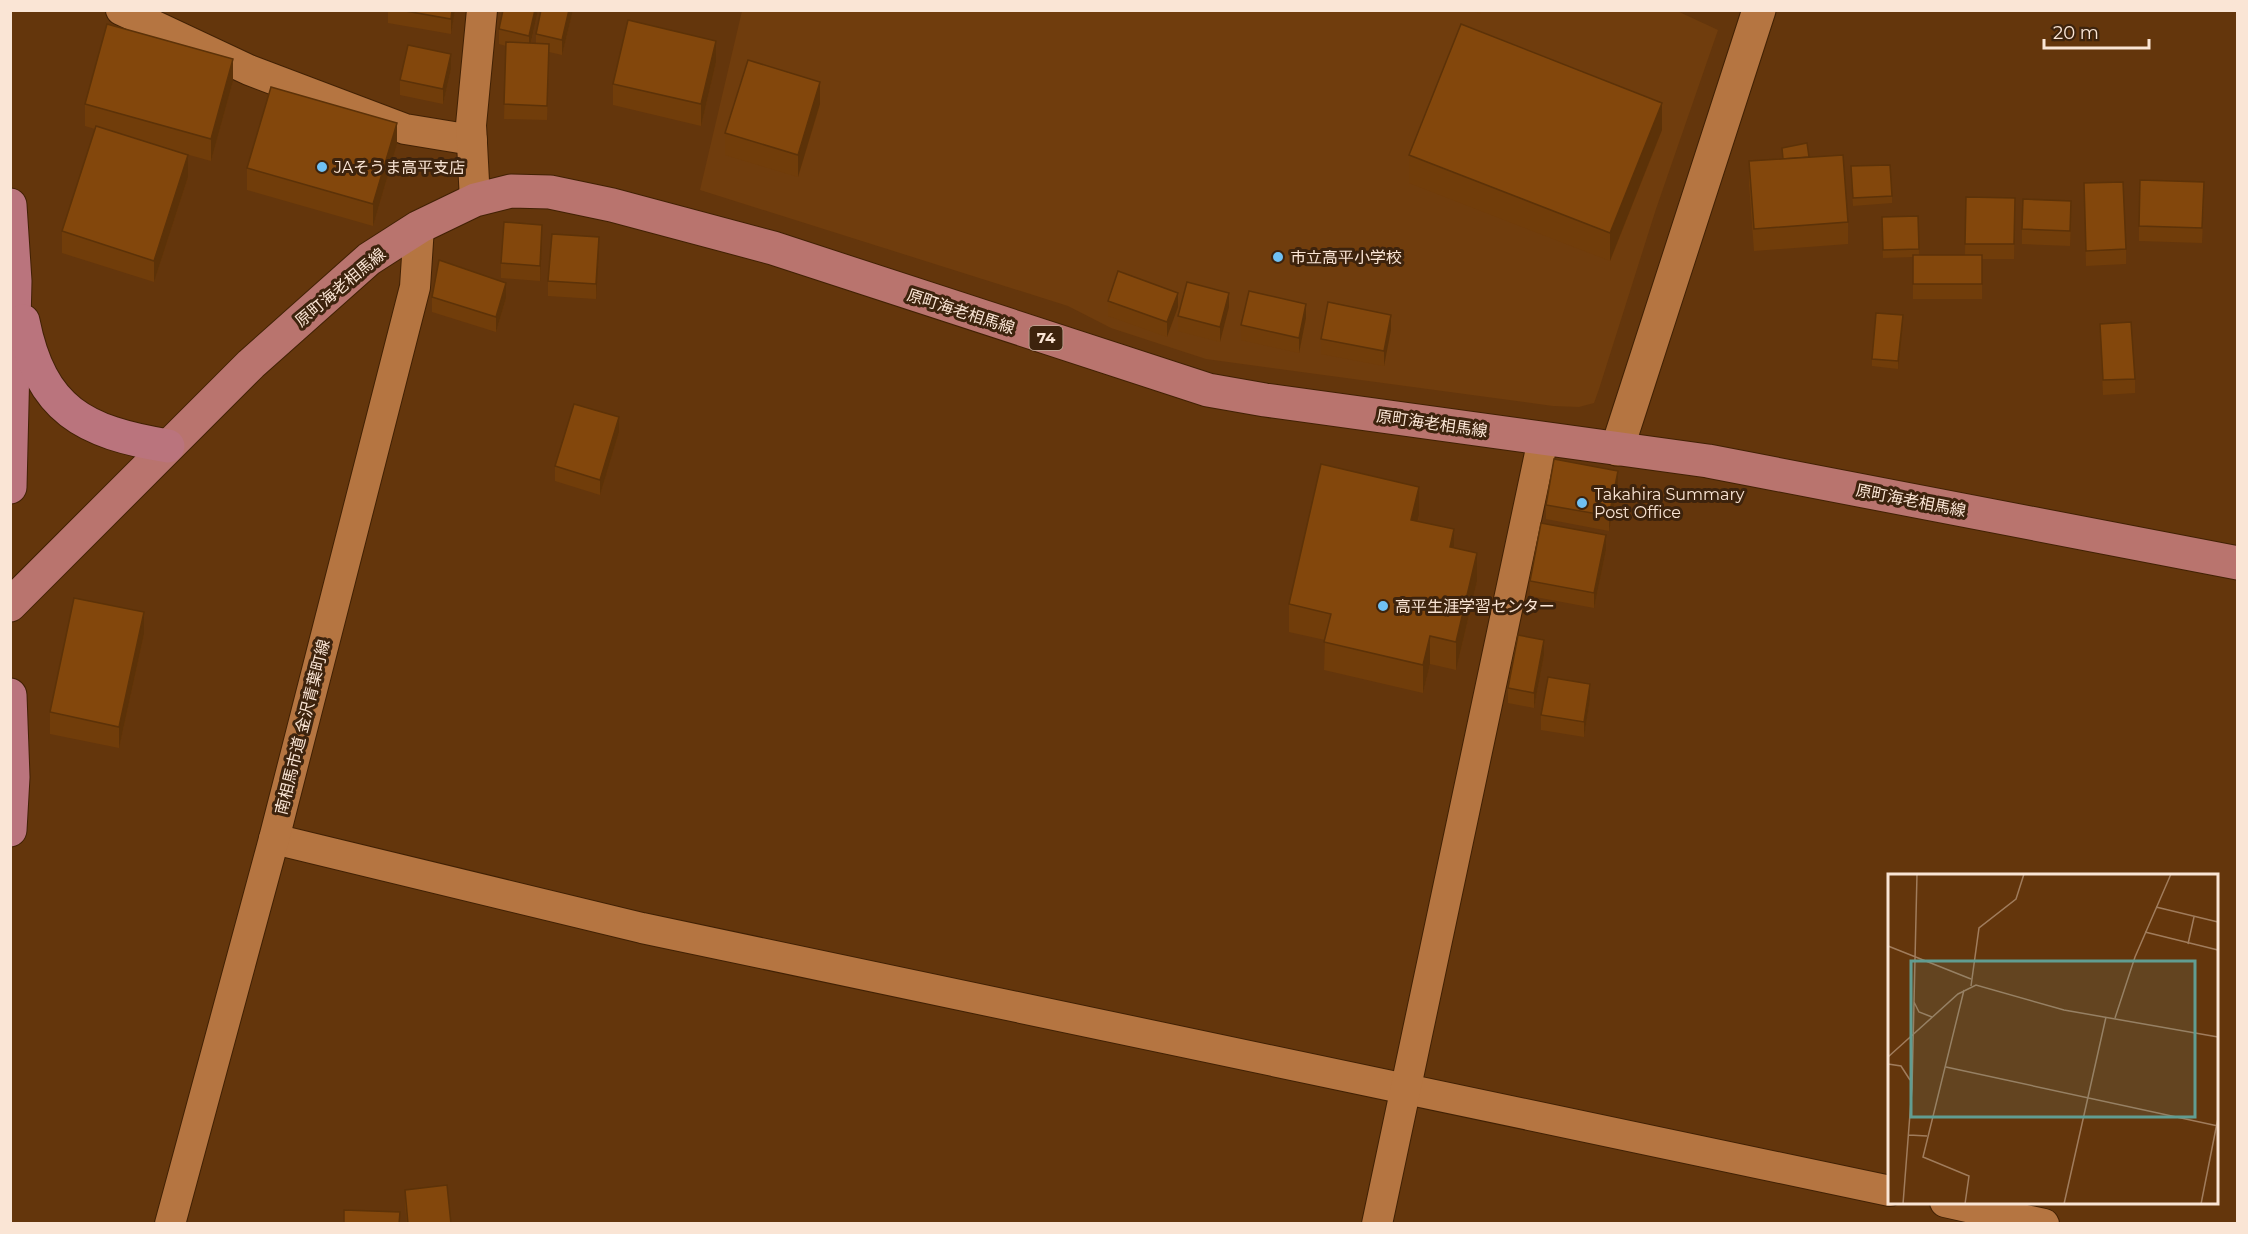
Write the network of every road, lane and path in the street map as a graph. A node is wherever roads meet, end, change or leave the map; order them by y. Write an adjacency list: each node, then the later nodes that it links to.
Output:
1 (121, 10): 4 (street)
2 (482, 10): 4 (street)
3 (1759, 10): 11 (street)
4 (472, 140): 5 (street)
5 (475, 200): 7 (main road, 原町海老相馬線 / 74); 9 (main road, 原町海老相馬線 / 74)
6 (10, 205): 8 (highway)
7 (419, 227): 10 (main road, 原町海老相馬線 / 74); 17 (street, 南相馬市道 金沢青葉町線)
8 (15, 281): 10 (highway); 12 (highway)
9 (1543, 439): 11 (main road, 原町海老相馬線 / 74); 18 (street)
10 (168, 446): 14 (main road, 原町海老相馬線 / 74)
11 (1617, 449): 13 (main road, 原町海老相馬線 / 74)
12 (10, 487)
13 (2238, 563)
14 (10, 605)
15 (10, 695): 16 (highway)
16 (10, 830)
17 (274, 839): 18 (street); 21 (street, 南相馬市道 金沢青葉町線)
18 (1407, 1088): 19 (street); 22 (street)
19 (1888, 1191)
20 (1950, 1204): 23 (street)
21 (170, 1224)
22 (1377, 1224)
23 (2044, 1224)

